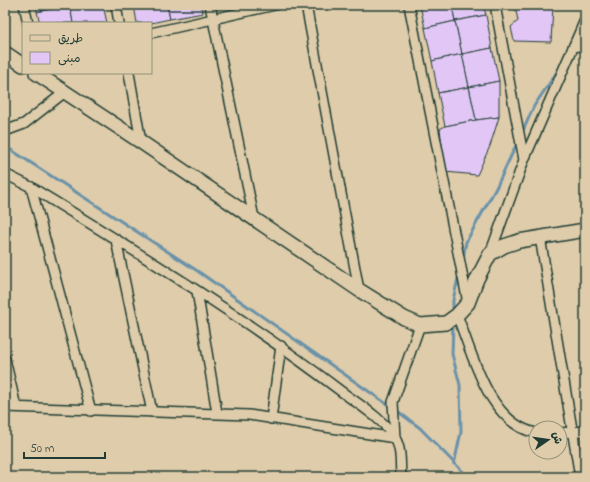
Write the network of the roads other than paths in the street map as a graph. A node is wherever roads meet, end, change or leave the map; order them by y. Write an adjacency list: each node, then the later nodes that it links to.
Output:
1 (24, 5): 10 (street)
2 (116, 5): 11 (street)
3 (210, 5): 8 (street)
4 (275, 5): 8 (street)
5 (306, 5): 30 (street)
6 (409, 5): 32 (street)
7 (495, 5): 22 (street)
8 (213, 20): 12 (street); 25 (street)
9 (585, 20): 14 (street)
10 (28, 22)
11 (119, 22)
12 (152, 33)
13 (585, 45): 14 (street)
14 (573, 47): 22 (street)
15 (5, 53): 16 (street)
16 (22, 64)
17 (38, 74): 19 (street)
18 (129, 74): 21 (street)
19 (64, 92): 20 (street); 21 (street)
20 (5, 131)
21 (141, 142): 25 (street)
22 (524, 160): 29 (street)
23 (5, 174): 24 (street)
24 (31, 187): 28 (street); 39 (street)
25 (254, 218): 30 (street)
26 (585, 230): 27 (street)
27 (540, 237): 29 (street); 46 (street)
28 (116, 240): 31 (street); 40 (street)
29 (490, 254): 32 (street)
30 (359, 290): 34 (street)
31 (197, 291): 35 (street); 41 (street)
32 (468, 303): 33 (street)
33 (457, 315): 34 (street); 43 (street)
34 (420, 325): 47 (street)
35 (281, 346): 42 (street); 47 (street)
36 (5, 359): 38 (street)
37 (5, 407): 38 (street)
38 (16, 407): 39 (street)
39 (90, 411): 40 (street)
40 (152, 412): 41 (street)
41 (218, 413): 42 (street)
42 (271, 419): 47 (street)
43 (528, 431)
44 (585, 431): 46 (street)
45 (568, 432): 46 (street)
46 (572, 432): 49 (street)
47 (395, 438): 48 (street)
48 (400, 477)
49 (580, 477)

